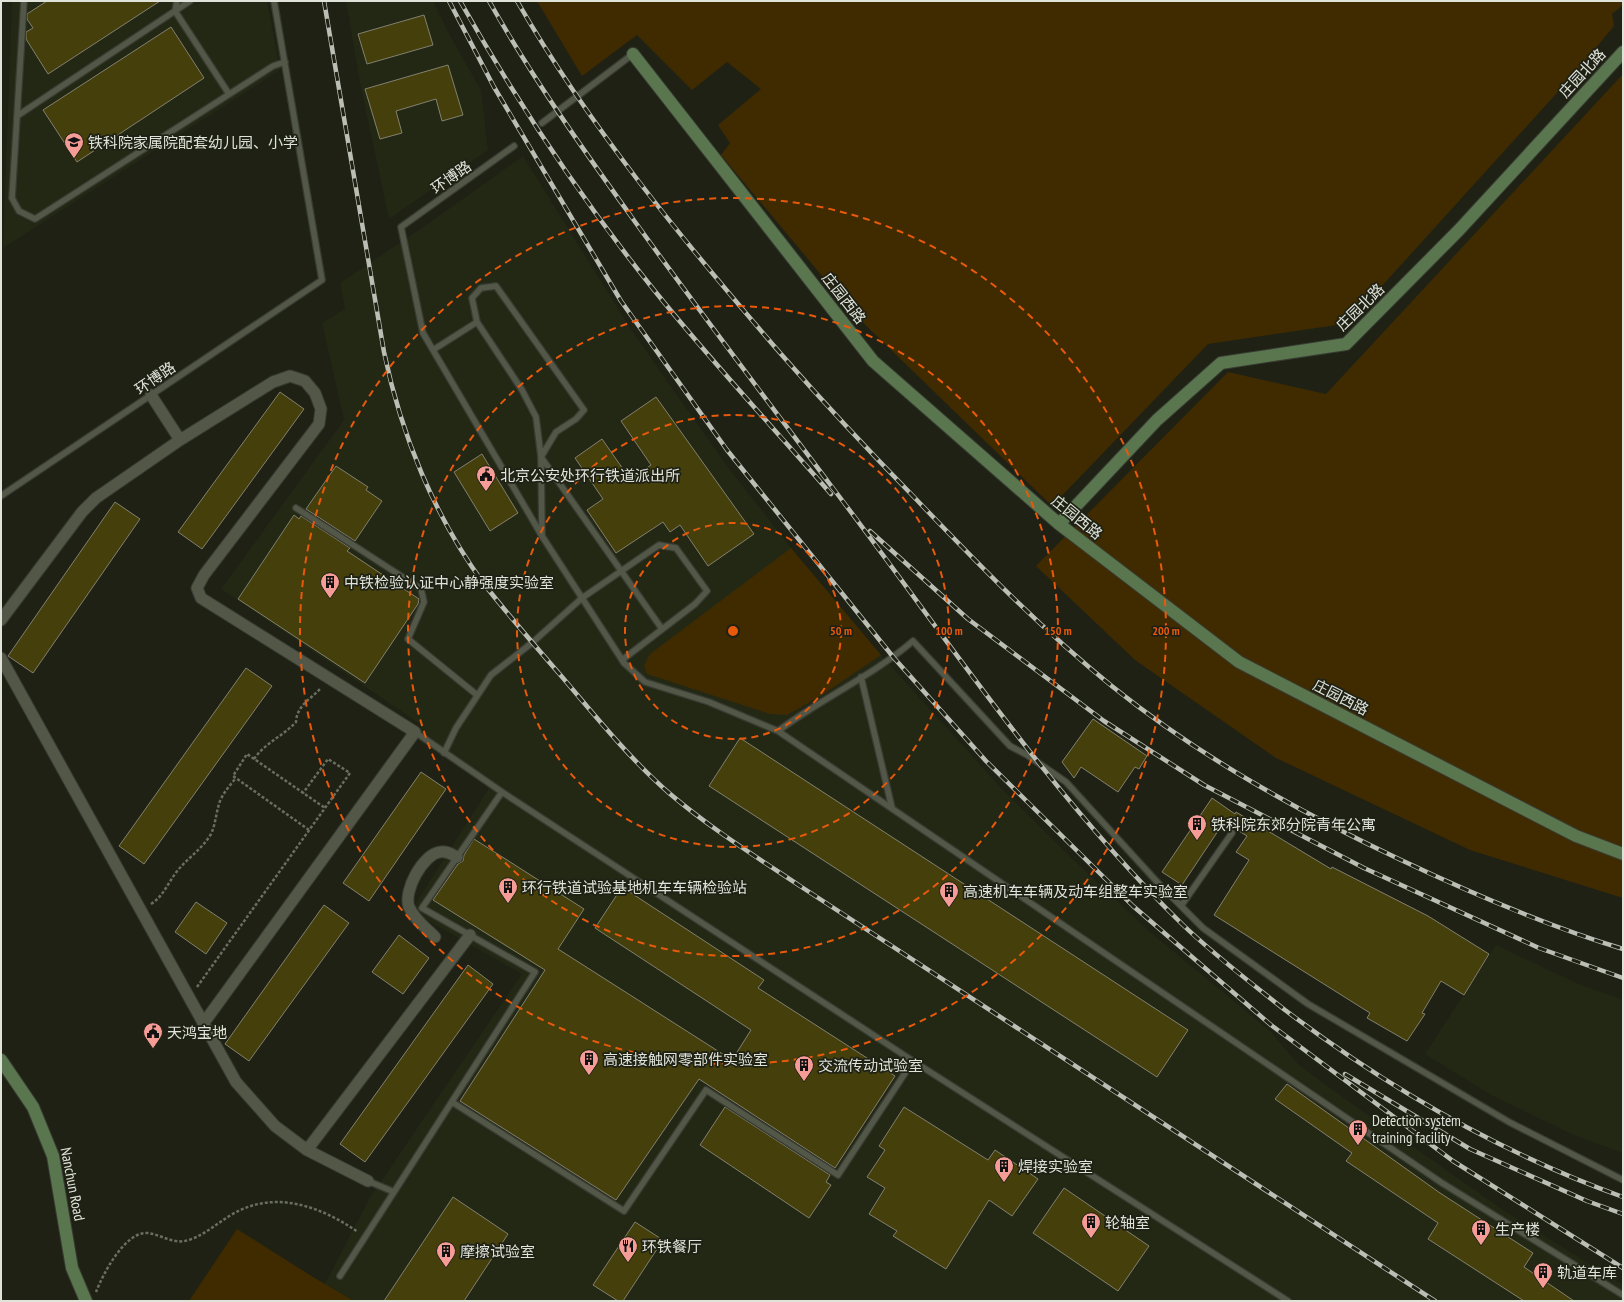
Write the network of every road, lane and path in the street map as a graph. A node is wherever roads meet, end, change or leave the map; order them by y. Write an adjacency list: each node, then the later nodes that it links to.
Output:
1 (24, 1): 10 (lane)
2 (176, 1): 5 (lane)
3 (190, 1): 5 (lane)
4 (274, 1): 8 (lane)
5 (175, 11): 9 (lane); 10 (lane)
6 (1623, 52): 20 (street, 庄园北路)
7 (633, 54): 11 (lane); 20 (street, 庄园西路)
8 (285, 62): 9 (lane); 15 (lane, 环博路)
9 (229, 94): 10 (lane)
10 (17, 116)
11 (542, 123)
12 (514, 146): 14 (lane, 环博路)
13 (477, 322): 14 (lane); 17 (lane); 17 (lane)
14 (433, 350): 21 (lane)
15 (150, 395): 16 (street); 18 (lane, 环博路)
16 (180, 440): 24 (street); 29 (street)
17 (541, 457): 21 (lane); 22 (lane)
18 (1, 496)
19 (296, 508): 30 (lane)
20 (1058, 524): 42 (street, 庄园西路)
21 (542, 536): 23 (lane)
22 (621, 571): 23 (lane); 25 (lane); 25 (lane)
23 (582, 598): 27 (lane); 30 (lane)
24 (1, 620)
25 (662, 629): 27 (lane)
26 (1, 658): 45 (street)
27 (622, 660): 31 (lane)
28 (861, 677): 31 (lane); 39 (lane); 44 (lane)
29 (330, 679): 32 (street); 34 (path)
30 (477, 695): 33 (lane)
31 (778, 731): 39 (lane)
32 (415, 732): 33 (lane); 49 (street)
33 (444, 753): 36 (lane)
34 (254, 759): 35 (path); 37 (path)
35 (236, 778): 40 (path); 45 (path)
36 (502, 792): 43 (lane); 51 (lane)
37 (303, 793): 38 (path); 38 (path)
38 (325, 808): 40 (path)
39 (892, 808): 59 (lane)
40 (309, 830): 48 (path)
41 (1232, 834): 44 (lane)
42 (1623, 854)
43 (457, 857): 46 (lane); 47 (street)
44 (1181, 906): 54 (lane)
45 (141, 911): 48 (street)
46 (470, 935): 52 (lane); 53 (street)
47 (435, 937)
48 (189, 997): 49 (street)
49 (203, 1024): 53 (street)
50 (1, 1060): 60 (street, Nanchun Road)
51 (913, 1061): 52 (lane); 61 (lane)
52 (452, 1102): 56 (lane)
53 (307, 1150): 55 (street)
54 (1623, 1180)
55 (368, 1181): 56 (lane)
56 (394, 1192): 57 (lane)
57 (365, 1237): 58 (lane); 60 (path)
58 (340, 1276)
59 (1623, 1295)
60 (91, 1298)
61 (1288, 1301)

